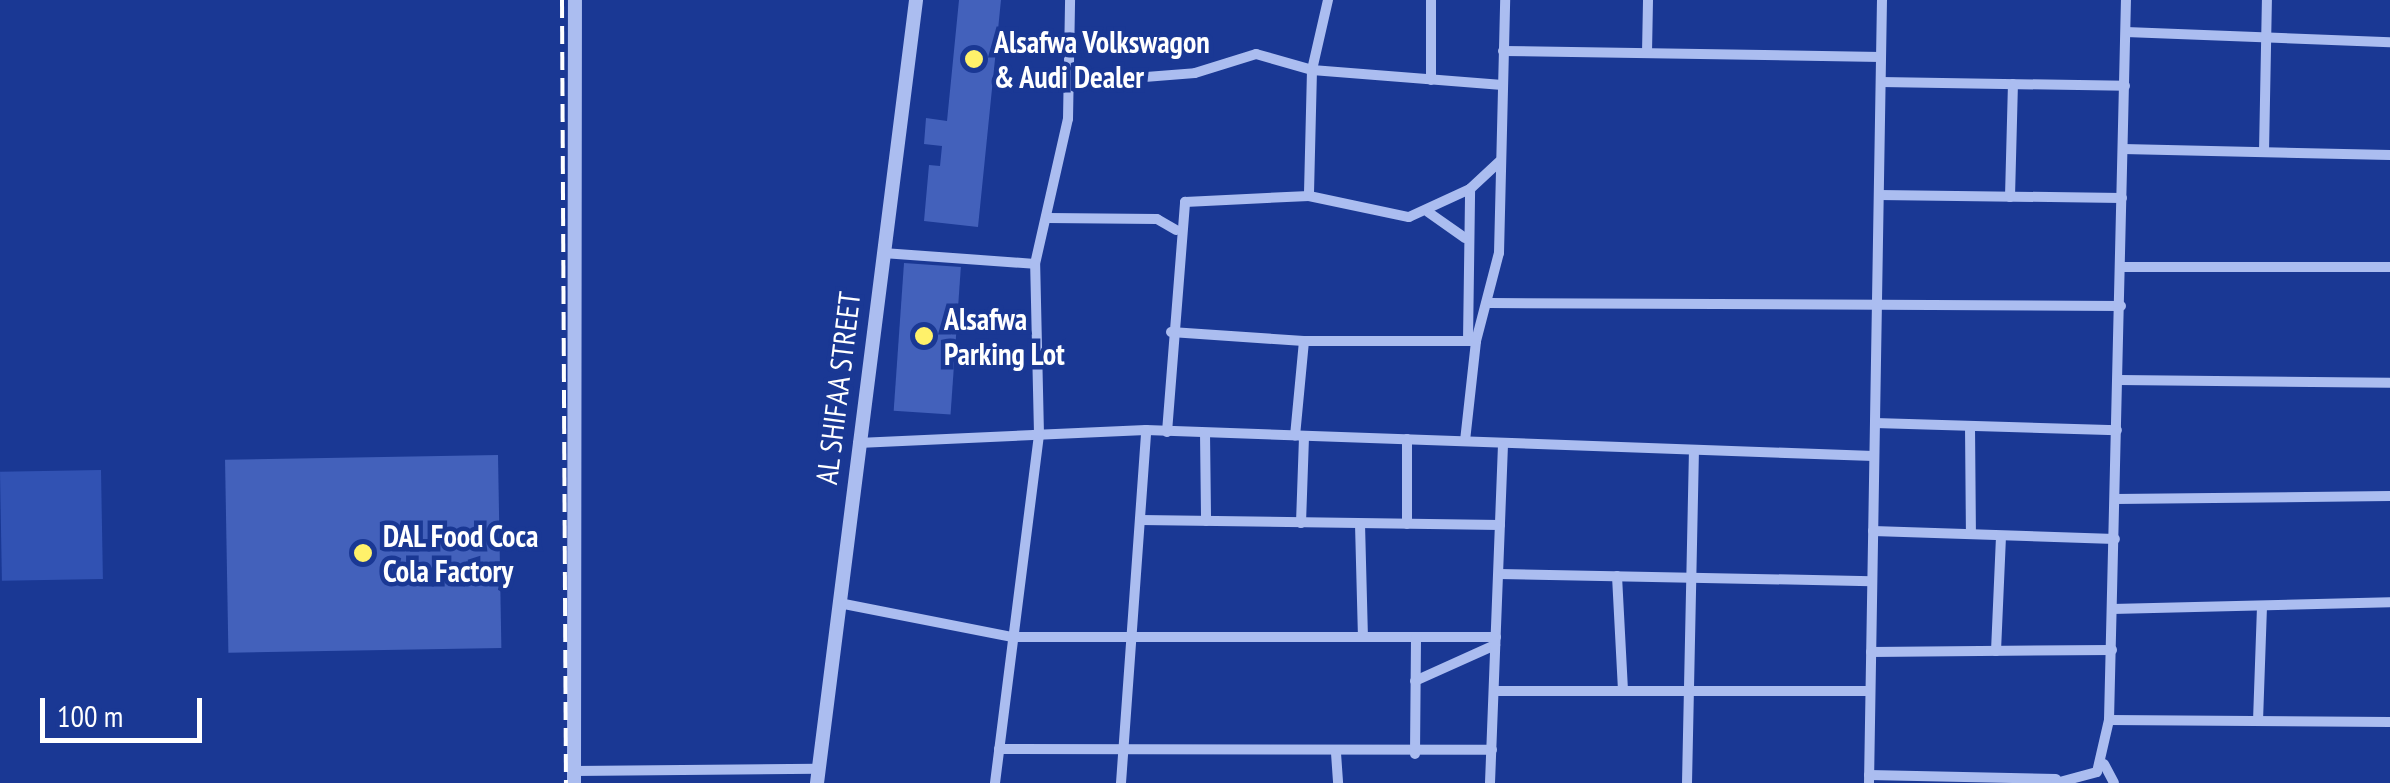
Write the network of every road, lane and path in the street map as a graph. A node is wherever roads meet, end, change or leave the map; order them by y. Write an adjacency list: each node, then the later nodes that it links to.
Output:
1 (575, 0): 106 (street)
2 (916, 0): 37 (street, AL SHIFAA STREET)
3 (1070, 0): 20 (street)
4 (1328, 0): 17 (street)
5 (1431, 0): 18 (street)
6 (1504, 0): 14 (street)
7 (1648, 0): 15 (street)
8 (1882, 0): 16 (street)
9 (2126, 0): 11 (street)
10 (2266, 0): 12 (street)
11 (2126, 32): 12 (street); 23 (street)
12 (2266, 38): 13 (street); 25 (street)
13 (2390, 42)
14 (1504, 51): 15 (street); 22 (street)
15 (1647, 53): 16 (street)
16 (1881, 57): 19 (street)
17 (1312, 70): 18 (street); 20 (street); 29 (street)
18 (1430, 80): 22 (street)
19 (1880, 82): 21 (street); 30 (street)
20 (1069, 83): 34 (street)
21 (2013, 84): 23 (street); 31 (street)
22 (1502, 86): 27 (street)
23 (2124, 86): 24 (street)
24 (2123, 149): 25 (street); 32 (street)
25 (2264, 152): 26 (street)
26 (2390, 155)
27 (1499, 162): 28 (street); 41 (street)
28 (1470, 189): 33 (street); 36 (street)
29 (1308, 196): 33 (street); 35 (street)
30 (1878, 196): 31 (street); 43 (street)
31 (2010, 197): 32 (street)
32 (2122, 198): 39 (street)
33 (1428, 212): 36 (street)
34 (1048, 218): 35 (street); 38 (street)
35 (1176, 230): 44 (street)
36 (1466, 238): 46 (street)
37 (883, 253): 38 (street); 59 (street, AL SHIFAA STREET)
38 (1034, 264): 55 (street)
39 (2121, 268): 40 (street); 42 (street)
40 (2390, 268)
41 (1490, 302): 43 (street); 46 (street)
42 (2121, 306): 43 (street); 47 (street)
43 (1877, 311): 49 (street)
44 (1172, 332): 45 (street); 53 (street)
45 (1304, 341): 46 (street); 56 (street)
46 (1472, 341): 58 (street)
47 (2118, 380): 48 (street); 52 (street)
48 (2390, 383)
49 (1875, 422): 50 (street); 62 (street)
50 (1970, 426): 52 (street); 72 (street)
51 (1146, 430): 53 (street); 55 (street); 65 (street)
52 (2117, 430): 64 (street)
53 (1168, 432): 54 (street)
54 (1204, 433): 56 (street); 66 (street)
55 (1039, 434): 59 (street); 83 (street)
56 (1300, 436): 57 (street); 67 (street)
57 (1407, 439): 58 (street); 69 (street)
58 (1465, 440): 60 (street)
59 (858, 443): 80 (street, AL SHIFAA STREET)
60 (1503, 446): 61 (street); 70 (street)
61 (1694, 451): 62 (street); 77 (street)
62 (1874, 456): 71 (street)
63 (2390, 496): 64 (street)
64 (2115, 499): 74 (street)
65 (1141, 520): 66 (street); 84 (street)
66 (1206, 521): 67 (street)
67 (1300, 523): 68 (street)
68 (1360, 524): 69 (street); 85 (street)
69 (1407, 524): 70 (street)
70 (1500, 525): 75 (street)
71 (1873, 531): 72 (street); 78 (street)
72 (1971, 534): 73 (street)
73 (2001, 536): 74 (street); 89 (street)
74 (2115, 539): 82 (street)
75 (1499, 574): 76 (street); 87 (street)
76 (1616, 576): 77 (street); 93 (street)
77 (1691, 578): 78 (street); 94 (street)
78 (1872, 581): 90 (street)
79 (2390, 602): 81 (street)
80 (839, 603): 83 (street); 105 (street, AL SHIFAA STREET)
81 (2262, 606): 82 (street); 97 (street)
82 (2112, 609): 88 (street)
83 (1013, 637): 84 (street); 99 (street)
84 (1131, 637): 85 (street); 100 (street)
85 (1363, 637): 86 (street)
86 (1416, 637): 87 (street); 91 (street)
87 (1496, 641): 91 (street); 92 (street)
88 (2112, 650): 89 (street); 96 (street)
89 (1996, 651): 90 (street)
90 (1871, 652): 95 (street)
91 (1416, 681): 103 (street)
92 (1494, 691): 93 (street); 101 (street)
93 (1623, 691): 94 (street)
94 (1688, 691): 95 (street); 113 (street)
95 (1870, 691): 107 (street)
96 (2109, 720): 97 (street); 104 (street)
97 (2258, 721): 98 (street)
98 (2390, 722)
99 (999, 749): 100 (street); 109 (street)
100 (1123, 750): 102 (street); 110 (street)
101 (1492, 750): 103 (street); 112 (street)
102 (1336, 752): 103 (street); 111 (street)
103 (1415, 754)
104 (2104, 764): 108 (street); 114 (street)
105 (817, 776): 106 (street)
106 (574, 777)
107 (1869, 779): 108 (street)
108 (2056, 781)
109 (994, 783)
110 (1120, 783)
111 (1338, 783)
112 (1490, 783)
113 (1686, 783)
114 (2114, 783)

